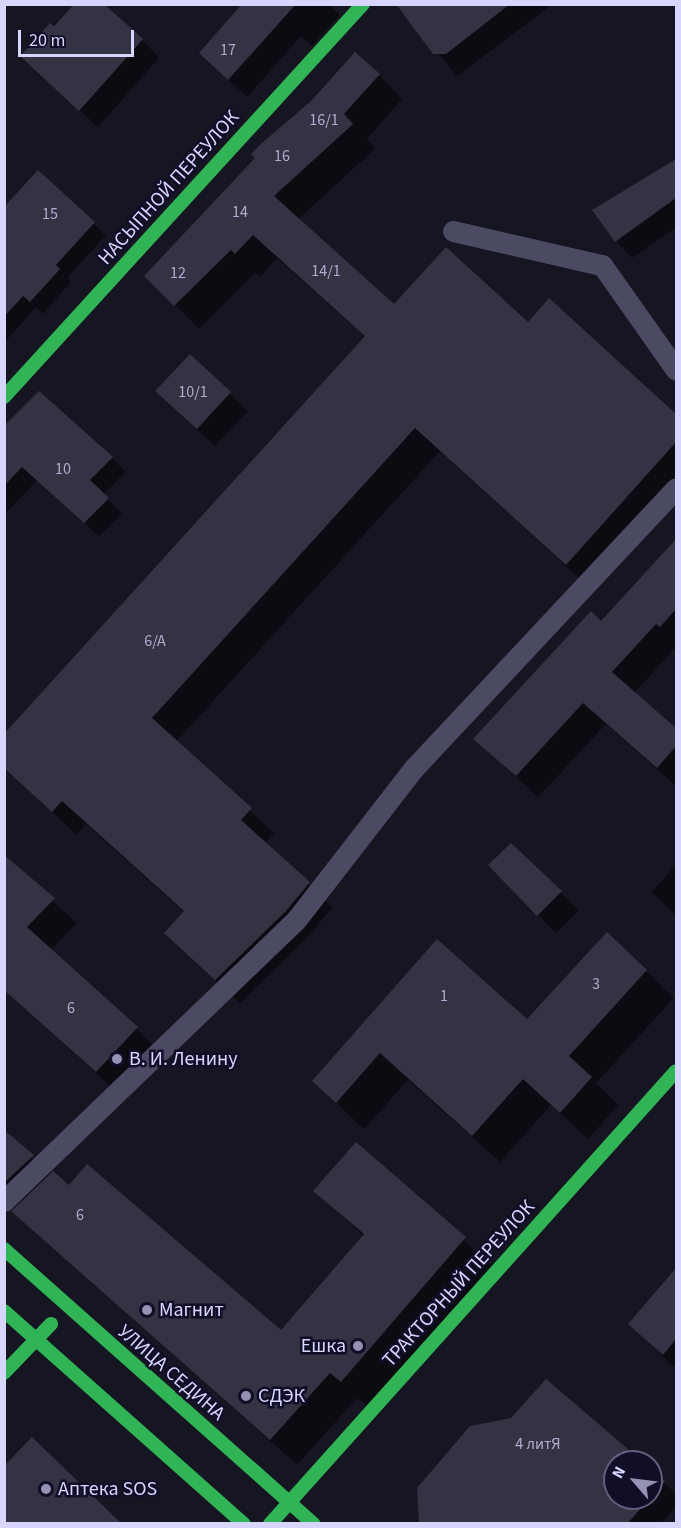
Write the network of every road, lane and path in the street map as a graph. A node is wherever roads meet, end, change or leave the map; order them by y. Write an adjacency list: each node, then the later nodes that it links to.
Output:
1 (363, 4): 4 (street, НАСЫПНОЙ ПЕРЕУЛОК)
2 (453, 231): 3 (lane)
3 (676, 370)
4 (4, 397)
5 (676, 488): 7 (lane)
6 (676, 1071): 13 (street, ТРАКТОРНЫЙ ПЕРЕУЛОК)
7 (4, 1201)
8 (4, 1249): 9 (street, УЛИЦА СЕДИНА)
9 (67, 1307): 11 (street); 13 (street, УЛИЦА СЕДИНА)
10 (4, 1311): 11 (street)
11 (37, 1339): 12 (street); 14 (street)
12 (4, 1373)
13 (290, 1502): 15 (street, ТРАКТОРНЫЙ ПЕРЕУЛОК); 16 (street, УЛИЦА СЕДИНА)
14 (244, 1524)
15 (270, 1524)
16 (314, 1524)

